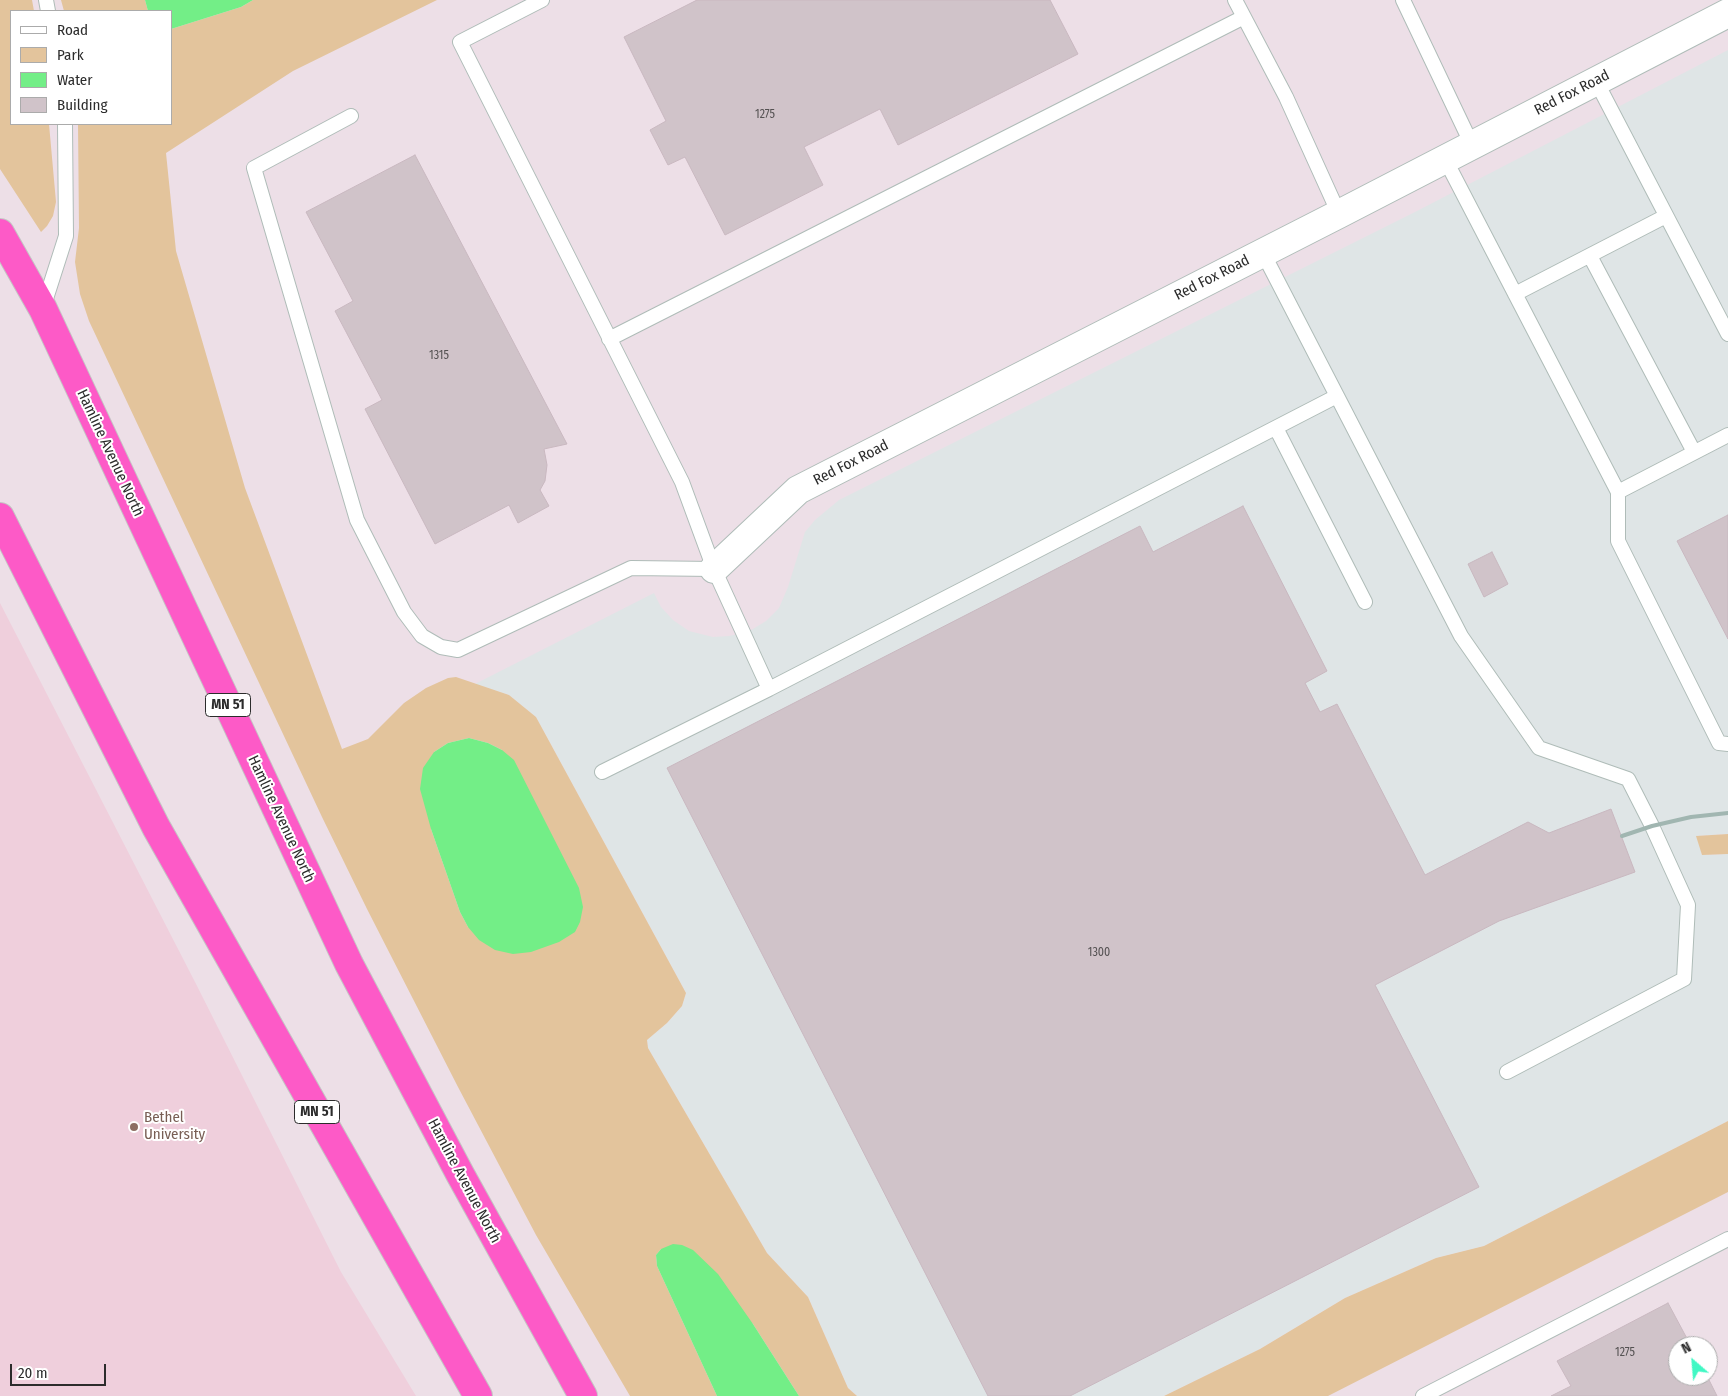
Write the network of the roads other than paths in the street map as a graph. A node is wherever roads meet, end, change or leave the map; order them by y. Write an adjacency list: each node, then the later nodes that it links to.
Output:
1 (542, 0): 19 (lane)
2 (1235, 0): 5 (lane)
3 (1402, 0): 9 (lane)
4 (1728, 12): 6 (street, Red Fox Road)
5 (1244, 17): 11 (lane); 19 (lane)
6 (1596, 81): 9 (street, Red Fox Road); 12 (lane)
7 (351, 116): 26 (lane)
8 (65, 125): 17 (lane)
9 (1472, 145): 10 (street, Red Fox Road)
10 (1445, 159): 11 (street, Red Fox Road); 16 (lane)
11 (1339, 214): 14 (street, Red Fox Road)
12 (1666, 216): 15 (lane); 18 (lane)
13 (0, 233): 17 (highway, Hamline Avenue North / MN 51)
14 (1263, 252): 20 (lane); 26 (street, Red Fox Road)
15 (1590, 256): 16 (lane); 23 (lane)
16 (1515, 294): 24 (lane)
17 (42, 309): 34 (highway, Hamline Avenue North / MN 51)
18 (1728, 334)
19 (609, 338): 26 (lane)
20 (1337, 396): 21 (lane); 31 (lane)
21 (1276, 428): 27 (lane); 28 (lane)
22 (1728, 435): 23 (lane)
23 (1694, 452): 24 (lane)
24 (1618, 492): 29 (lane)
25 (0, 516): 33 (highway, MN 51)
26 (714, 569): 28 (lane)
27 (1365, 602)
28 (769, 689): 30 (lane)
29 (1728, 744)
30 (602, 772)
31 (1506, 1072)
32 (1728, 1239): 35 (lane)
33 (478, 1396)
34 (583, 1396)
35 (1423, 1396)

